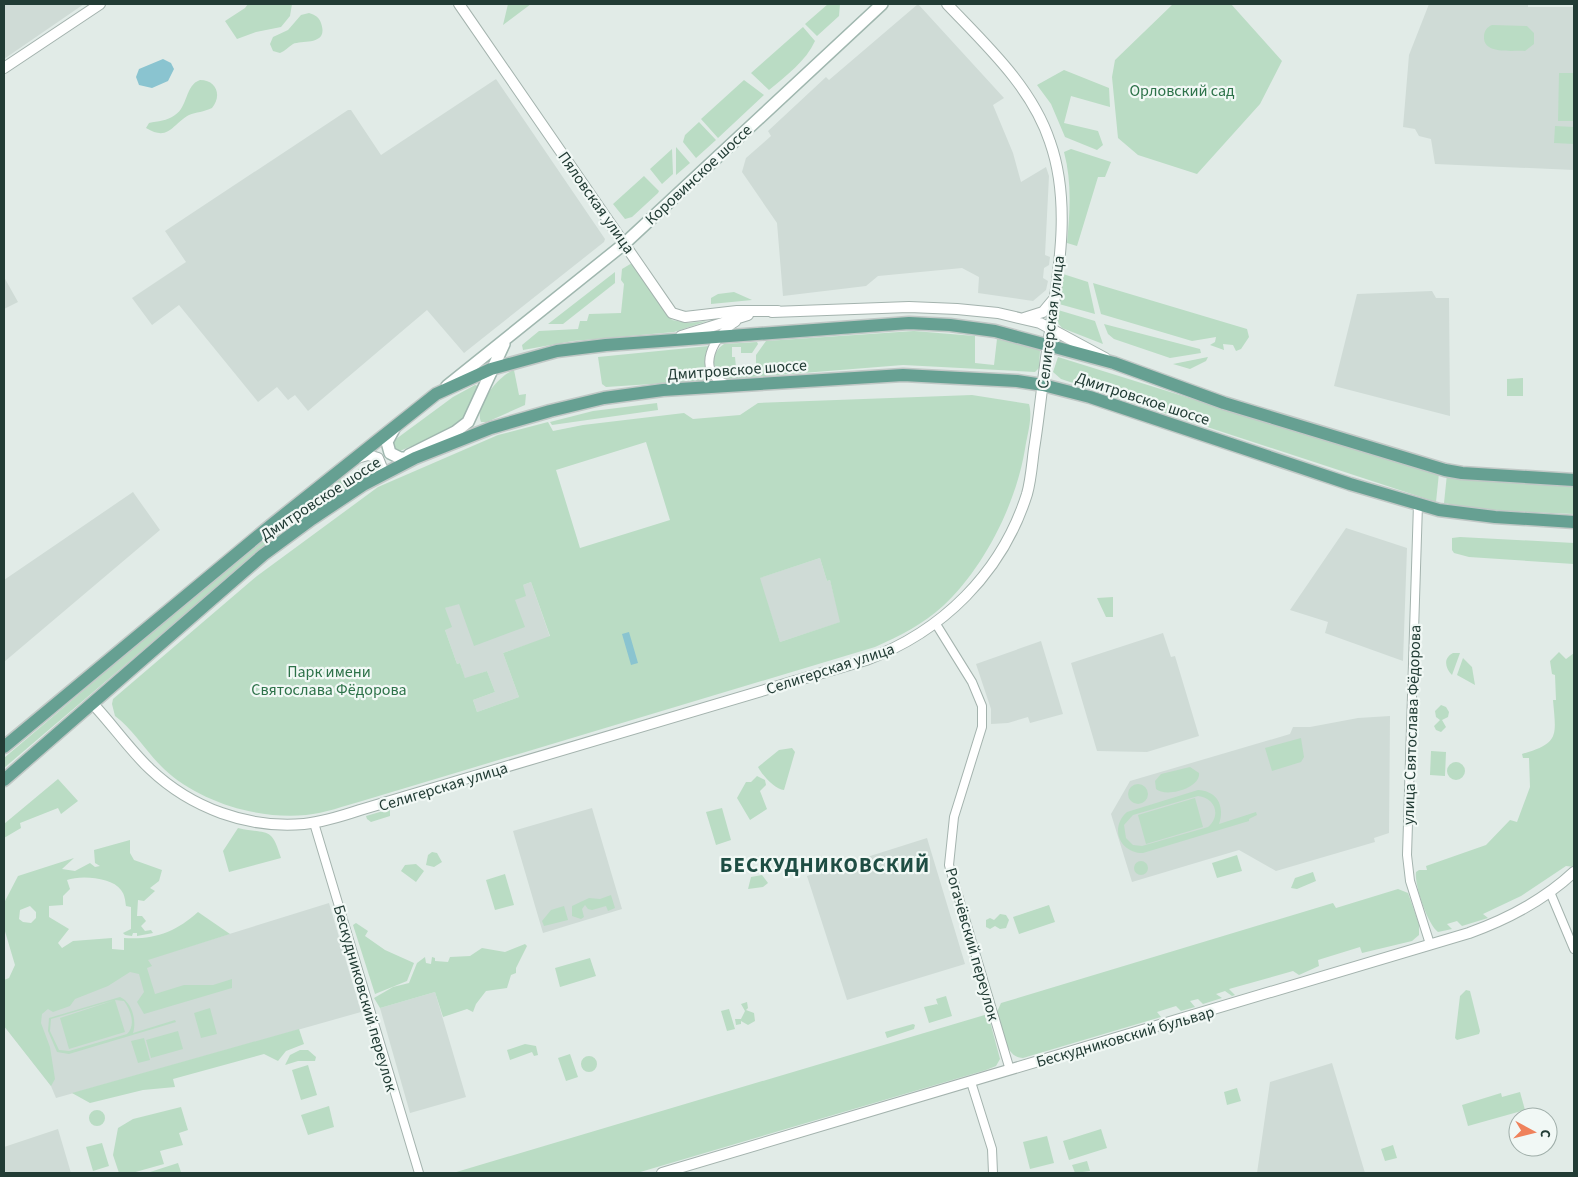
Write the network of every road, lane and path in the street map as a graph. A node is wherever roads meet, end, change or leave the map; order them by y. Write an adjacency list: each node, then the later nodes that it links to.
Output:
1 (100, 4): 5 (street)
2 (459, 4): 6 (street, Пяловская улица)
3 (882, 4): 6 (main road, Коровинское шоссе)
4 (947, 4): 7 (street, Селигерская улица)
5 (4, 68)
6 (624, 244): 8 (street, Пяловская улица); 13 (main road, Коровинское шоссе)
7 (1054, 300): 10 (street); 11 (street, Селигерская улица)
8 (778, 311): 9 (street); 10 (street)
9 (746, 316): 12 (street); 14 (street)
10 (1024, 318): 11 (street)
11 (1050, 328): 15 (street, Селигерская улица); 16 (street)
12 (718, 337): 14 (main road, Дмитровское шоссе); 15 (main road, Дмитровское шоссе); 19 (street)
13 (508, 338): 17 (main road, Коровинское шоссе); 20 (main road, Коровинское шоссе)
14 (663, 342): 17 (main road, Дмитровское шоссе)
15 (1048, 345): 16 (main road, Дмитровское шоссе); 18 (street, Селигерская улица)
16 (1114, 363): 25 (main road, Дмитровское шоссе)
17 (491, 369): 20 (main road, Дмитровское шоссе); 22 (main road, Дмитровское шоссе)
18 (1043, 384): 19 (main road, Дмитровское шоссе); 26 (main road, Дмитровское шоссе); 28 (street, Селигерская улица)
19 (735, 386): 22 (main road, Дмитровское шоссе)
20 (436, 394): 21 (main road, Дмитровское шоссе)
21 (394, 429): 22 (main road); 23 (main road, Дмитровское шоссе)
22 (409, 458): 24 (main road, Дмитровское шоссе)
23 (353, 460): 24 (street); 30 (main road, Дмитровское шоссе)
24 (373, 480): 29 (main road, Дмитровское шоссе)
25 (1574, 480)
26 (1418, 504): 27 (main road, Дмитровское шоссе); 35 (street, улица Святослава Фёдорова)
27 (1574, 522)
28 (936, 624): 32 (street, Селигерская улица); 37 (street, Рогачёвский переулок)
29 (92, 703): 31 (main road, Дмитровское шоссе); 32 (street, Селигерская улица)
30 (4, 747)
31 (4, 780)
32 (314, 822): 39 (street, Бескудниковский переулок)
33 (1574, 872): 34 (street, Бескудниковский бульвар)
34 (1550, 892): 35 (street, Бескудниковский бульвар); 36 (street)
35 (1430, 944): 37 (street, Бескудниковский бульвар)
36 (1574, 949)
37 (1010, 1070): 38 (street, Бескудниковский бульвар)
38 (971, 1082): 40 (street, Бескудниковский бульвар); 41 (street)
39 (419, 1173)
40 (662, 1173)
41 (994, 1173)

